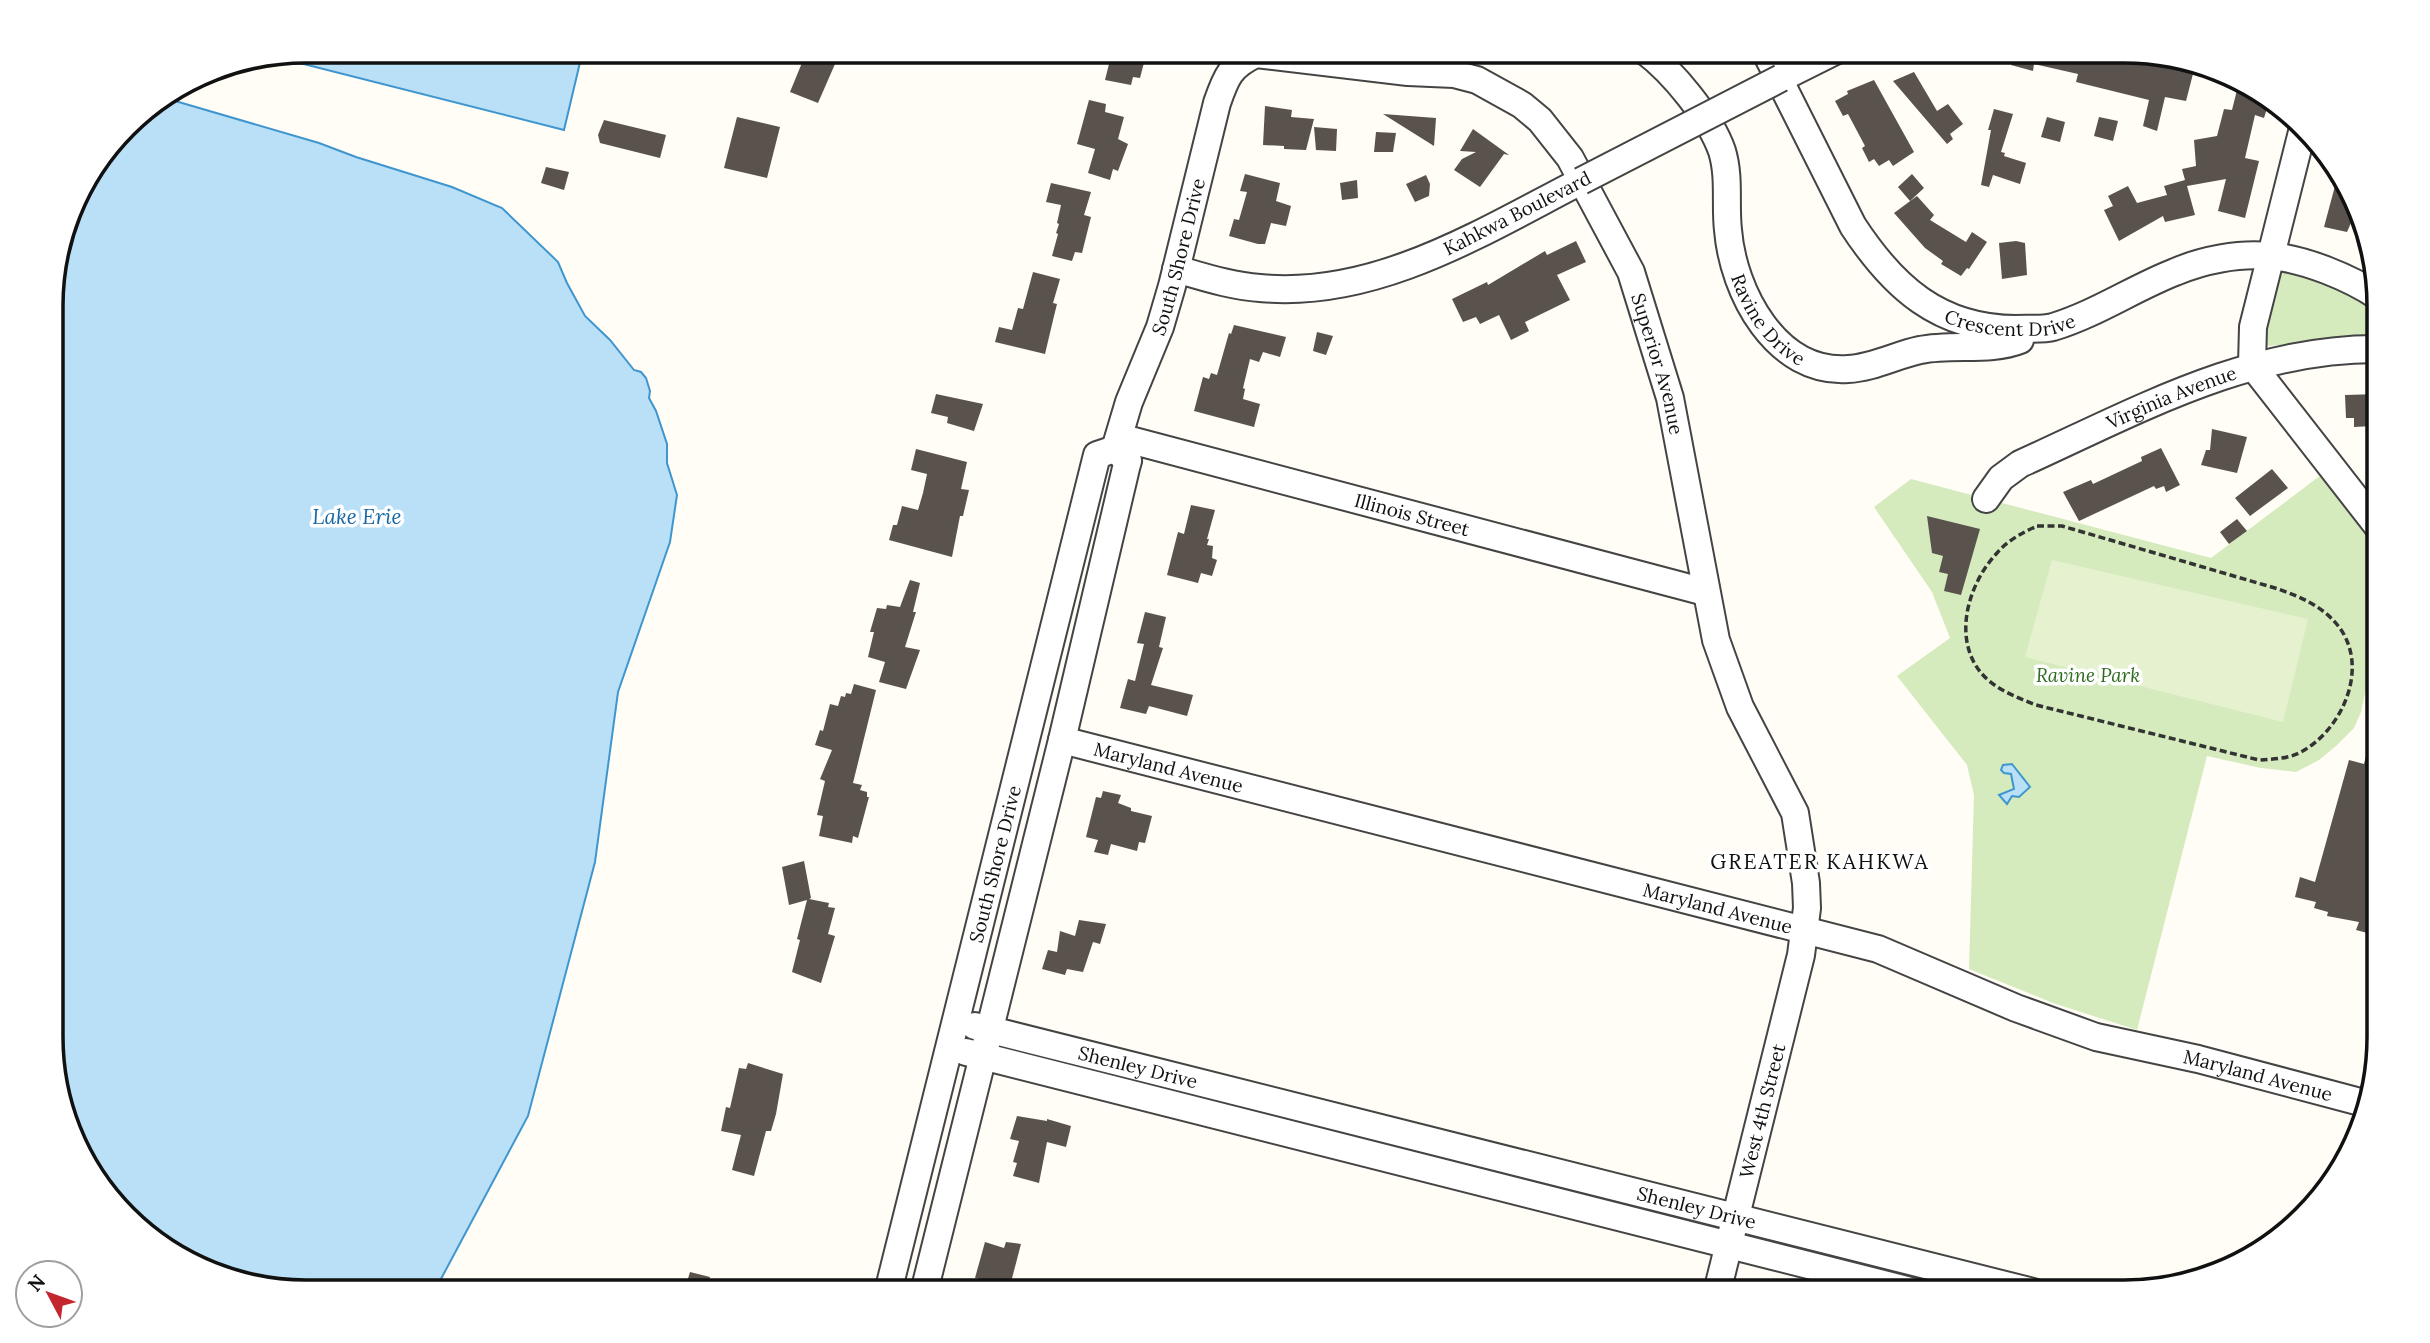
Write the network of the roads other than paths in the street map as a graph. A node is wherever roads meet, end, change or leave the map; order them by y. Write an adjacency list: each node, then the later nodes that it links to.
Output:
1 (1240, 63): 6 (street, Superior Avenue)
2 (1336, 63): 9 (street, Superior Avenue)
3 (1662, 63): 13 (street, Ravine Drive)
4 (1772, 63): 7 (street, Crescent Drive)
5 (1811, 63): 7 (street, Kahkwa Boulevard)
6 (1237, 65): 11 (street, South Shore Drive)
7 (1781, 78): 9 (street, Kahkwa Boulevard, bridge); 13 (street, Crescent Drive)
8 (2300, 139): 10 (street)
9 (1581, 181): 11 (street, Kahkwa Boulevard); 19 (street, Superior Avenue)
10 (2270, 256): 12 (street, Crescent Drive); 13 (street, Crescent Drive); 15 (street)
11 (1176, 269): 16 (street, South Shore Drive)
12 (2366, 291)
13 (2050, 328)
14 (2366, 350): 15 (street, Virginia Avenue)
15 (2252, 365): 17 (street, Virginia Avenue); 18 (street)
16 (1117, 443): 19 (street, Illinois Street); 20 (street, South Shore Drive); 22 (street, South Shore Drive)
17 (1986, 499)
18 (2366, 511)
19 (1705, 592): 21 (street, Superior Avenue)
20 (1062, 740): 21 (street, Maryland Avenue); 23 (street, South Shore Drive)
21 (1805, 930): 26 (street, Maryland Avenue); 29 (street, West 4th Street)
22 (956, 1022): 23 (street, Shenley Drive); 24 (street, South Shore Drive)
23 (990, 1030): 25 (street, South Shore Drive); 27 (street, Shenley Drive)
24 (951, 1048): 25 (street, Shenley Drive); 34 (street, South Shore Drive)
25 (982, 1057): 28 (street, Shenley Drive); 35 (street, South Shore Drive)
26 (2359, 1101)
27 (1360, 1122): 28 (street); 29 (street, Shenley Drive)
28 (1352, 1150): 30 (street, Shenley Drive)
29 (1735, 1216): 30 (street, West 4th Street); 33 (street, Shenley Drive)
30 (1729, 1245): 31 (street, West 4th Street); 32 (street, Shenley Drive)
31 (1720, 1279)
32 (1863, 1279)
33 (1982, 1279)
34 (891, 1280)
35 (927, 1280)

